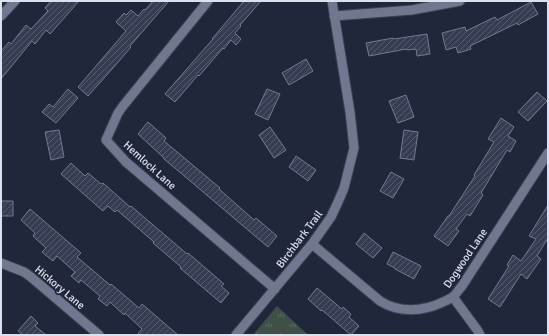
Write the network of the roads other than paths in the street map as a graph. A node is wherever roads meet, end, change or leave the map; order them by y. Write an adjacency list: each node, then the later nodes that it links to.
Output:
1 (15, 1): 5 (street)
2 (208, 1): 10 (street, Hemlock Lane)
3 (332, 1): 6 (street, Birchbark Trail)
4 (460, 1): 6 (street)
5 (1, 16)
6 (334, 16): 8 (street, Birchbark Trail)
7 (548, 154): 11 (street, Dogwood Lane)
8 (312, 244): 10 (street, Birchbark Trail); 11 (street, Dogwood Lane)
9 (1, 263): 12 (street, Hickory Lane)
10 (275, 289): 13 (street, Birchbark Trail)
11 (453, 297): 14 (street)
12 (99, 335)
13 (236, 335)
14 (480, 335)

